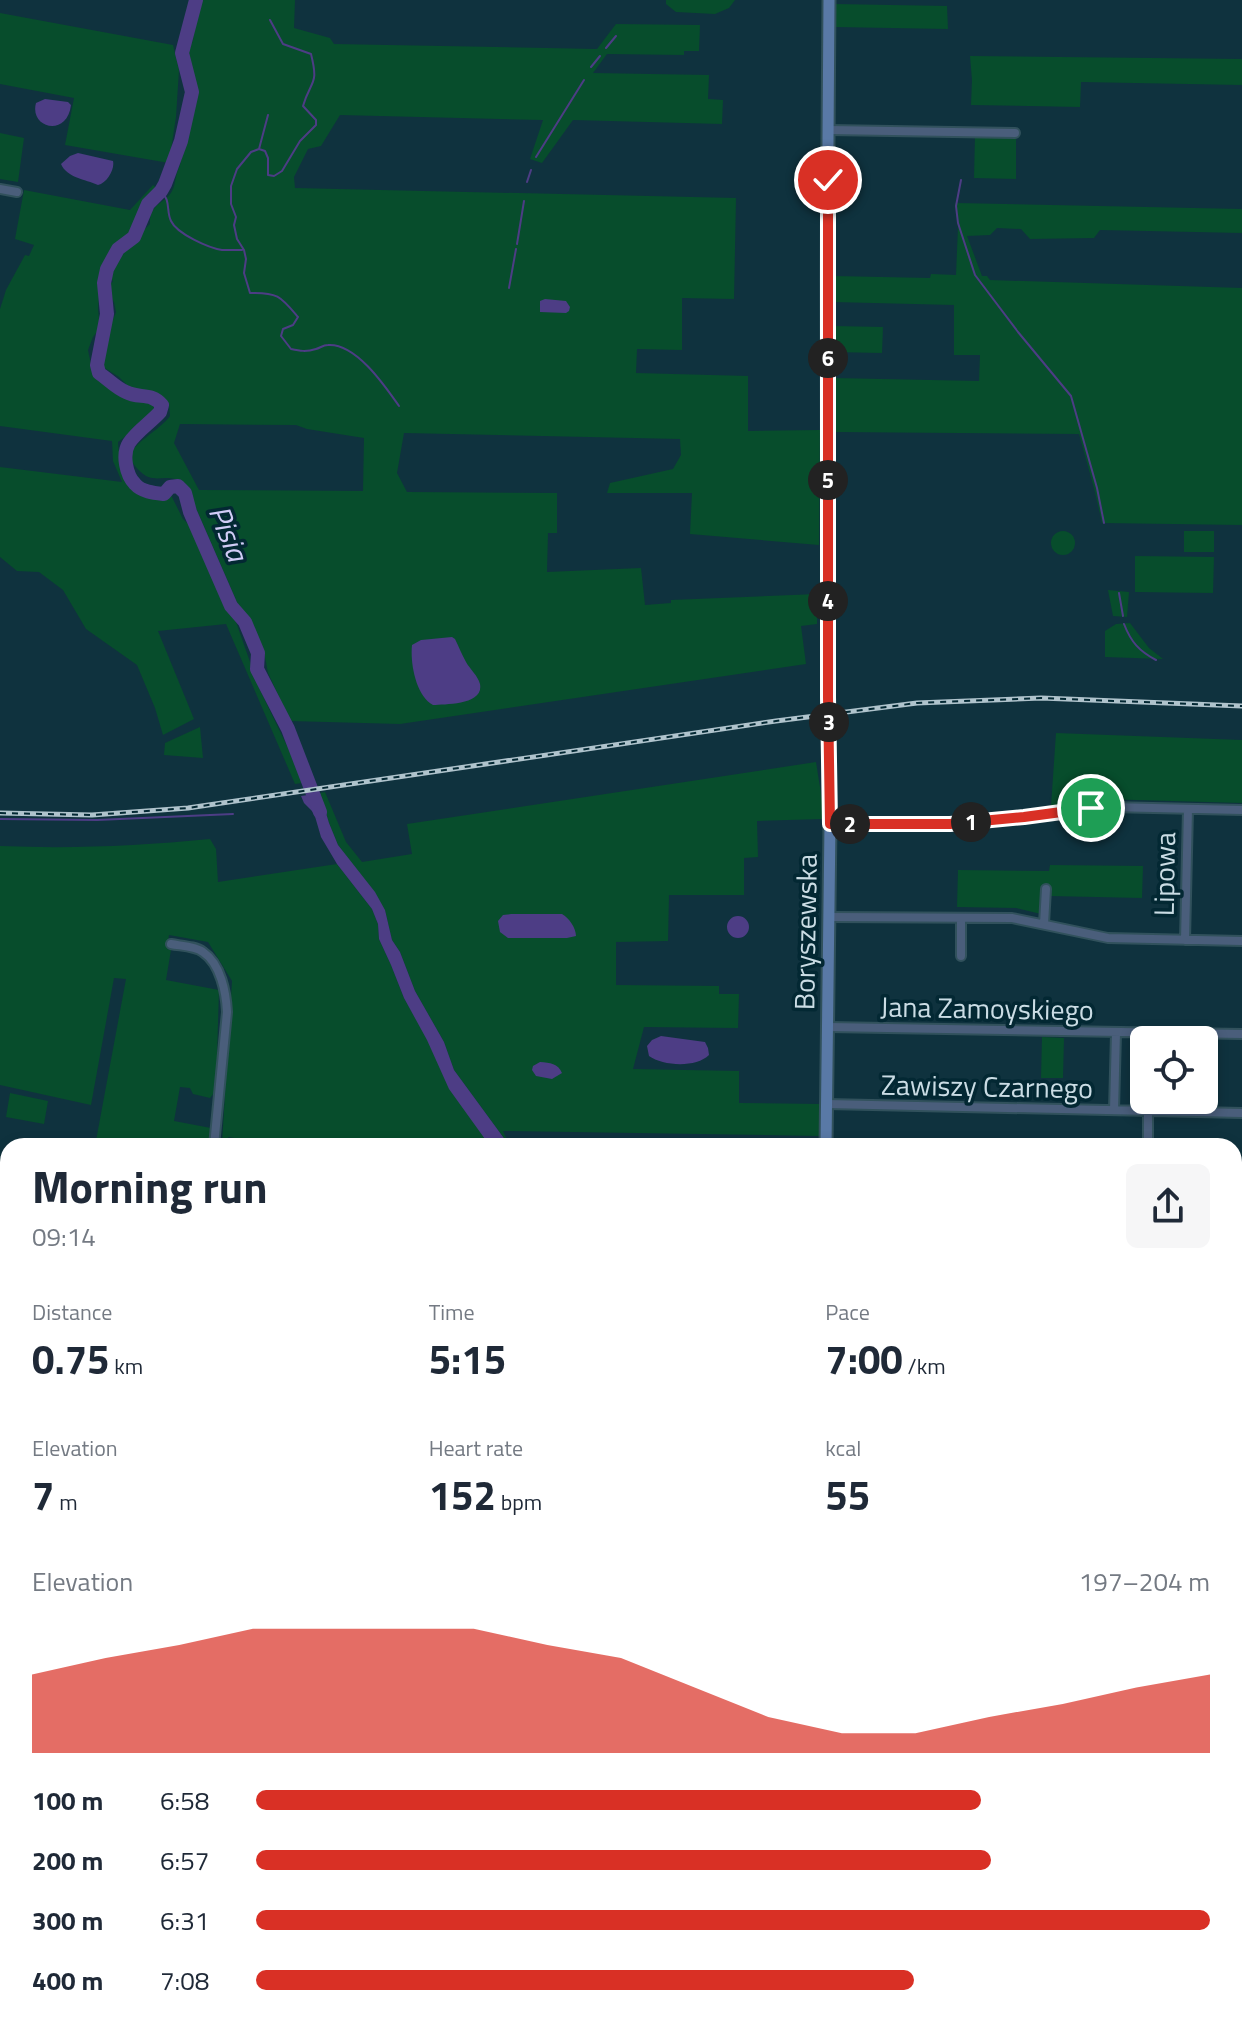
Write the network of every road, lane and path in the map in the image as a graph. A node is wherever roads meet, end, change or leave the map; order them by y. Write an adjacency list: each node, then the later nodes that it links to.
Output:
1 (829, 0): 2 (street, Boryszewska)
2 (829, 130): 3 (street); 8 (street, Boryszewska)
3 (1015, 133)
4 (0, 189): 5 (street)
5 (17, 192)
6 (1188, 809): 7 (street); 8 (street); 13 (street, Lipowa)
7 (1242, 810)
8 (830, 824): 10 (street, Boryszewska)
9 (1046, 889): 12 (street)
10 (829, 917): 11 (street); 17 (street, Boryszewska)
11 (961, 918): 12 (street); 16 (street)
12 (1044, 924): 13 (street)
13 (1185, 940): 14 (street)
14 (1242, 941)
15 (171, 944): 26 (street)
16 (961, 956)
17 (828, 1027): 18 (street, Jana Zamoyskiego); 20 (street, Boryszewska)
18 (1116, 1033): 19 (street, Jana Zamoyskiego); 21 (street)
19 (1242, 1034)
20 (827, 1104): 21 (street, Zawiszy Czarnego); 27 (street, Boryszewska)
21 (1114, 1110): 22 (street, Zawiszy Czarnego)
22 (1130, 1110)
23 (1218, 1112): 24 (street, Zawiszy Czarnego)
24 (1242, 1113)
25 (1148, 1114): 28 (street)
26 (215, 1138)
27 (826, 1138)
28 (1148, 1138)

